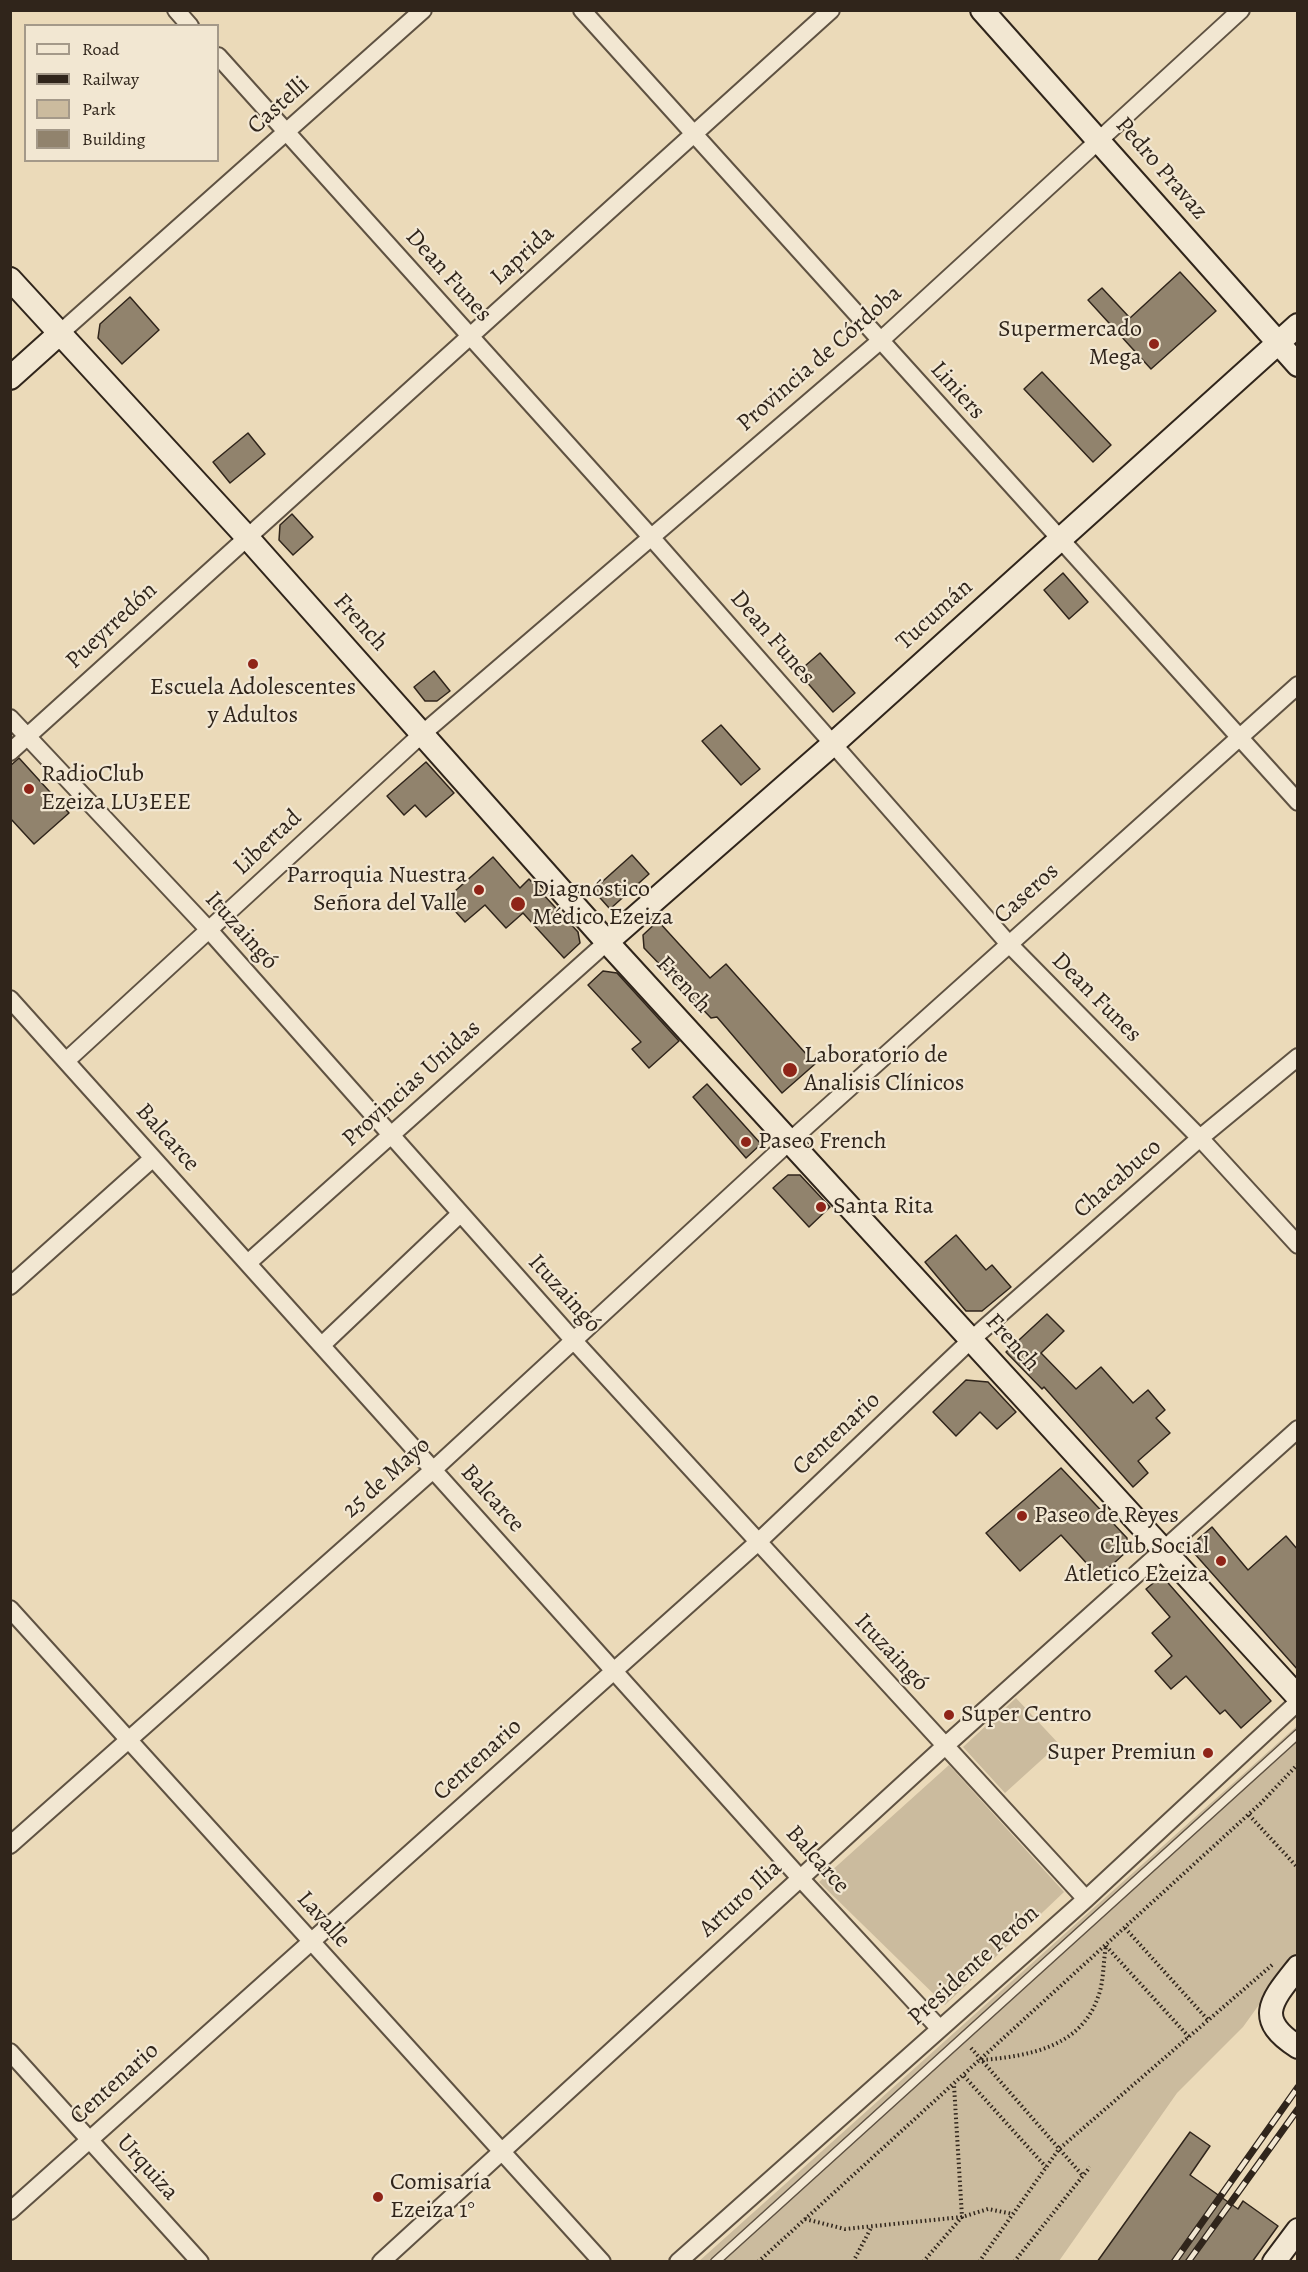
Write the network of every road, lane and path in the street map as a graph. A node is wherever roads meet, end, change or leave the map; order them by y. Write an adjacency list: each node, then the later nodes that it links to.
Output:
1 (176, 10): 7 (street)
2 (423, 10): 9 (street, Castelli)
3 (582, 10): 10 (street, Liniers)
4 (831, 10): 10 (street, Laprida)
5 (982, 10): 11 (street, Pedro Pravaz)
6 (1241, 10): 11 (street, Provincia de Córdoba)
7 (188, 24)
8 (219, 57): 9 (street, Dean Funes)
9 (287, 131): 14 (street, Castelli); 15 (street, Dean Funes)
10 (693, 136): 15 (street, Laprida); 16 (street, Liniers)
11 (1099, 140): 16 (street, Provincia de Córdoba); 17 (street, Pedro Pravaz)
12 (10, 279): 14 (street, French)
13 (1298, 325): 17 (street, Tucumán)
14 (59, 333): 19 (street); 20 (street, French)
15 (470, 337): 20 (street, Laprida); 21 (street, Dean Funes)
16 (880, 341): 21 (street, Provincia de Córdoba); 22 (street, Liniers)
17 (1278, 343): 18 (street, Pedro Pravaz); 22 (street, Tucumán)
18 (1298, 364)
19 (10, 378)
20 (246, 536): 25 (street, French); 26 (street, Pueyrredón)
21 (651, 537): 25 (street, Provincia de Córdoba); 28 (street, Dean Funes)
22 (1059, 539): 27 (street, Liniers); 28 (street, Tucumán)
23 (1298, 685): 27 (street, Caseros)
24 (10, 718): 26 (street, Ituzaingó)
25 (422, 734): 31 (street, Libertad); 32 (street, French)
26 (27, 737): 29 (street, Pueyrredón); 31 (street, Ituzaingó)
27 (1238, 738): 30 (street, Liniers); 33 (street, Caseros)
28 (833, 744): 32 (street, Tucumán); 33 (street, Dean Funes)
29 (10, 752)
30 (1298, 802)
31 (209, 930): 36 (street, Libertad); 37 (street, Ituzaingó)
32 (607, 942): 37 (street, Provincias Unidas); 39 (street, French)
33 (1008, 943): 38 (street, Dean Funes); 39 (street, Caseros)
34 (10, 999): 36 (street, Balcarce)
35 (1298, 1057): 38 (street, Chacabuco)
36 (66, 1061): 40 (street, Balcarce)
37 (390, 1136): 41 (street, Ituzaingó); 43 (street, Provincias Unidas)
38 (1200, 1138): 42 (street, Dean Funes); 45 (street, Chacabuco)
39 (790, 1141): 45 (street, French); 46 (street, 25 de Mayo)
40 (152, 1159): 43 (street, Balcarce); 44 (street)
41 (460, 1214): 46 (street, Ituzaingó); 47 (street)
42 (1298, 1245)
43 (249, 1262): 47 (street, Balcarce)
44 (10, 1286)
45 (972, 1339): 50 (street, Centenario); 51 (street, French)
46 (575, 1342): 49 (street, 25 de Mayo); 50 (street, Ituzaingó)
47 (322, 1345): 49 (street, Balcarce)
48 (1298, 1429): 51 (street, Arturo Ilia)
49 (433, 1470): 53 (street, Balcarce); 57 (street, 25 de Mayo)
50 (757, 1543): 53 (street, Centenario); 58 (street, Ituzaingó)
51 (1162, 1550): 54 (street, French); 58 (street, Arturo Ilia)
52 (10, 1609): 57 (street, Lavalle)
53 (615, 1670): 63 (street, Balcarce); 67 (street, Centenario)
54 (1298, 1697)
55 (1298, 1702): 64 (street, Presidente Perón)
56 (1298, 1734): 65 (lane)
57 (128, 1741): 61 (street, 25 de Mayo); 67 (street, Lavalle)
58 (945, 1746): 63 (street, Arturo Ilia); 64 (street, Ituzaingó)
59 (1298, 1764): 60 (path)
60 (1249, 1815): 62 (path); 66 (path)
61 (10, 1845)
62 (1298, 1868)
63 (800, 1878): 71 (street, Balcarce); 81 (street, Arturo Ilia)
64 (1086, 1899): 65 (lane); 71 (street, Presidente Perón)
65 (1099, 1913): 73 (lane)
66 (1125, 1928): 68 (path); 70 (path)
67 (312, 1942): 79 (street, Centenario); 81 (street, Lavalle)
68 (1106, 1946): 72 (path); 76 (path); 76 (path)
69 (1289, 1963): 70 (path); 74 (street)
70 (1208, 2020): 72 (path)
71 (940, 2029): 73 (lane); 94 (street, Presidente Perón)
72 (1189, 2037): 80 (path)
73 (958, 2039): 76 (path); 95 (lane)
74 (1298, 2048)
75 (10, 2052): 79 (street, Urquiza)
76 (981, 2060): 77 (path); 80 (path)
77 (964, 2076): 78 (path); 82 (path)
78 (954, 2085): 87 (path); 88 (path)
79 (89, 2139): 85 (street, Centenario); 91 (street, Urquiza)
80 (1059, 2149): 82 (path); 84 (path)
81 (502, 2151): 92 (street, Arturo Ilia); 93 (street, Lavalle)
82 (1046, 2167): 86 (path)
83 (1090, 2167): 84 (path)
84 (1083, 2176): 100 (path)
85 (10, 2211)
86 (1013, 2214): 87 (path); 99 (path)
87 (962, 2217): 89 (path); 98 (path)
88 (806, 2219): 89 (path); 96 (path)
89 (872, 2227): 97 (path)
90 (1298, 2230): 101 (street)
91 (200, 2262)
92 (381, 2262)
93 (602, 2262)
94 (678, 2262)
95 (715, 2262)
96 (758, 2262)
97 (853, 2262)
98 (923, 2262)
99 (979, 2262)
100 (1014, 2262)
101 (1274, 2262)

